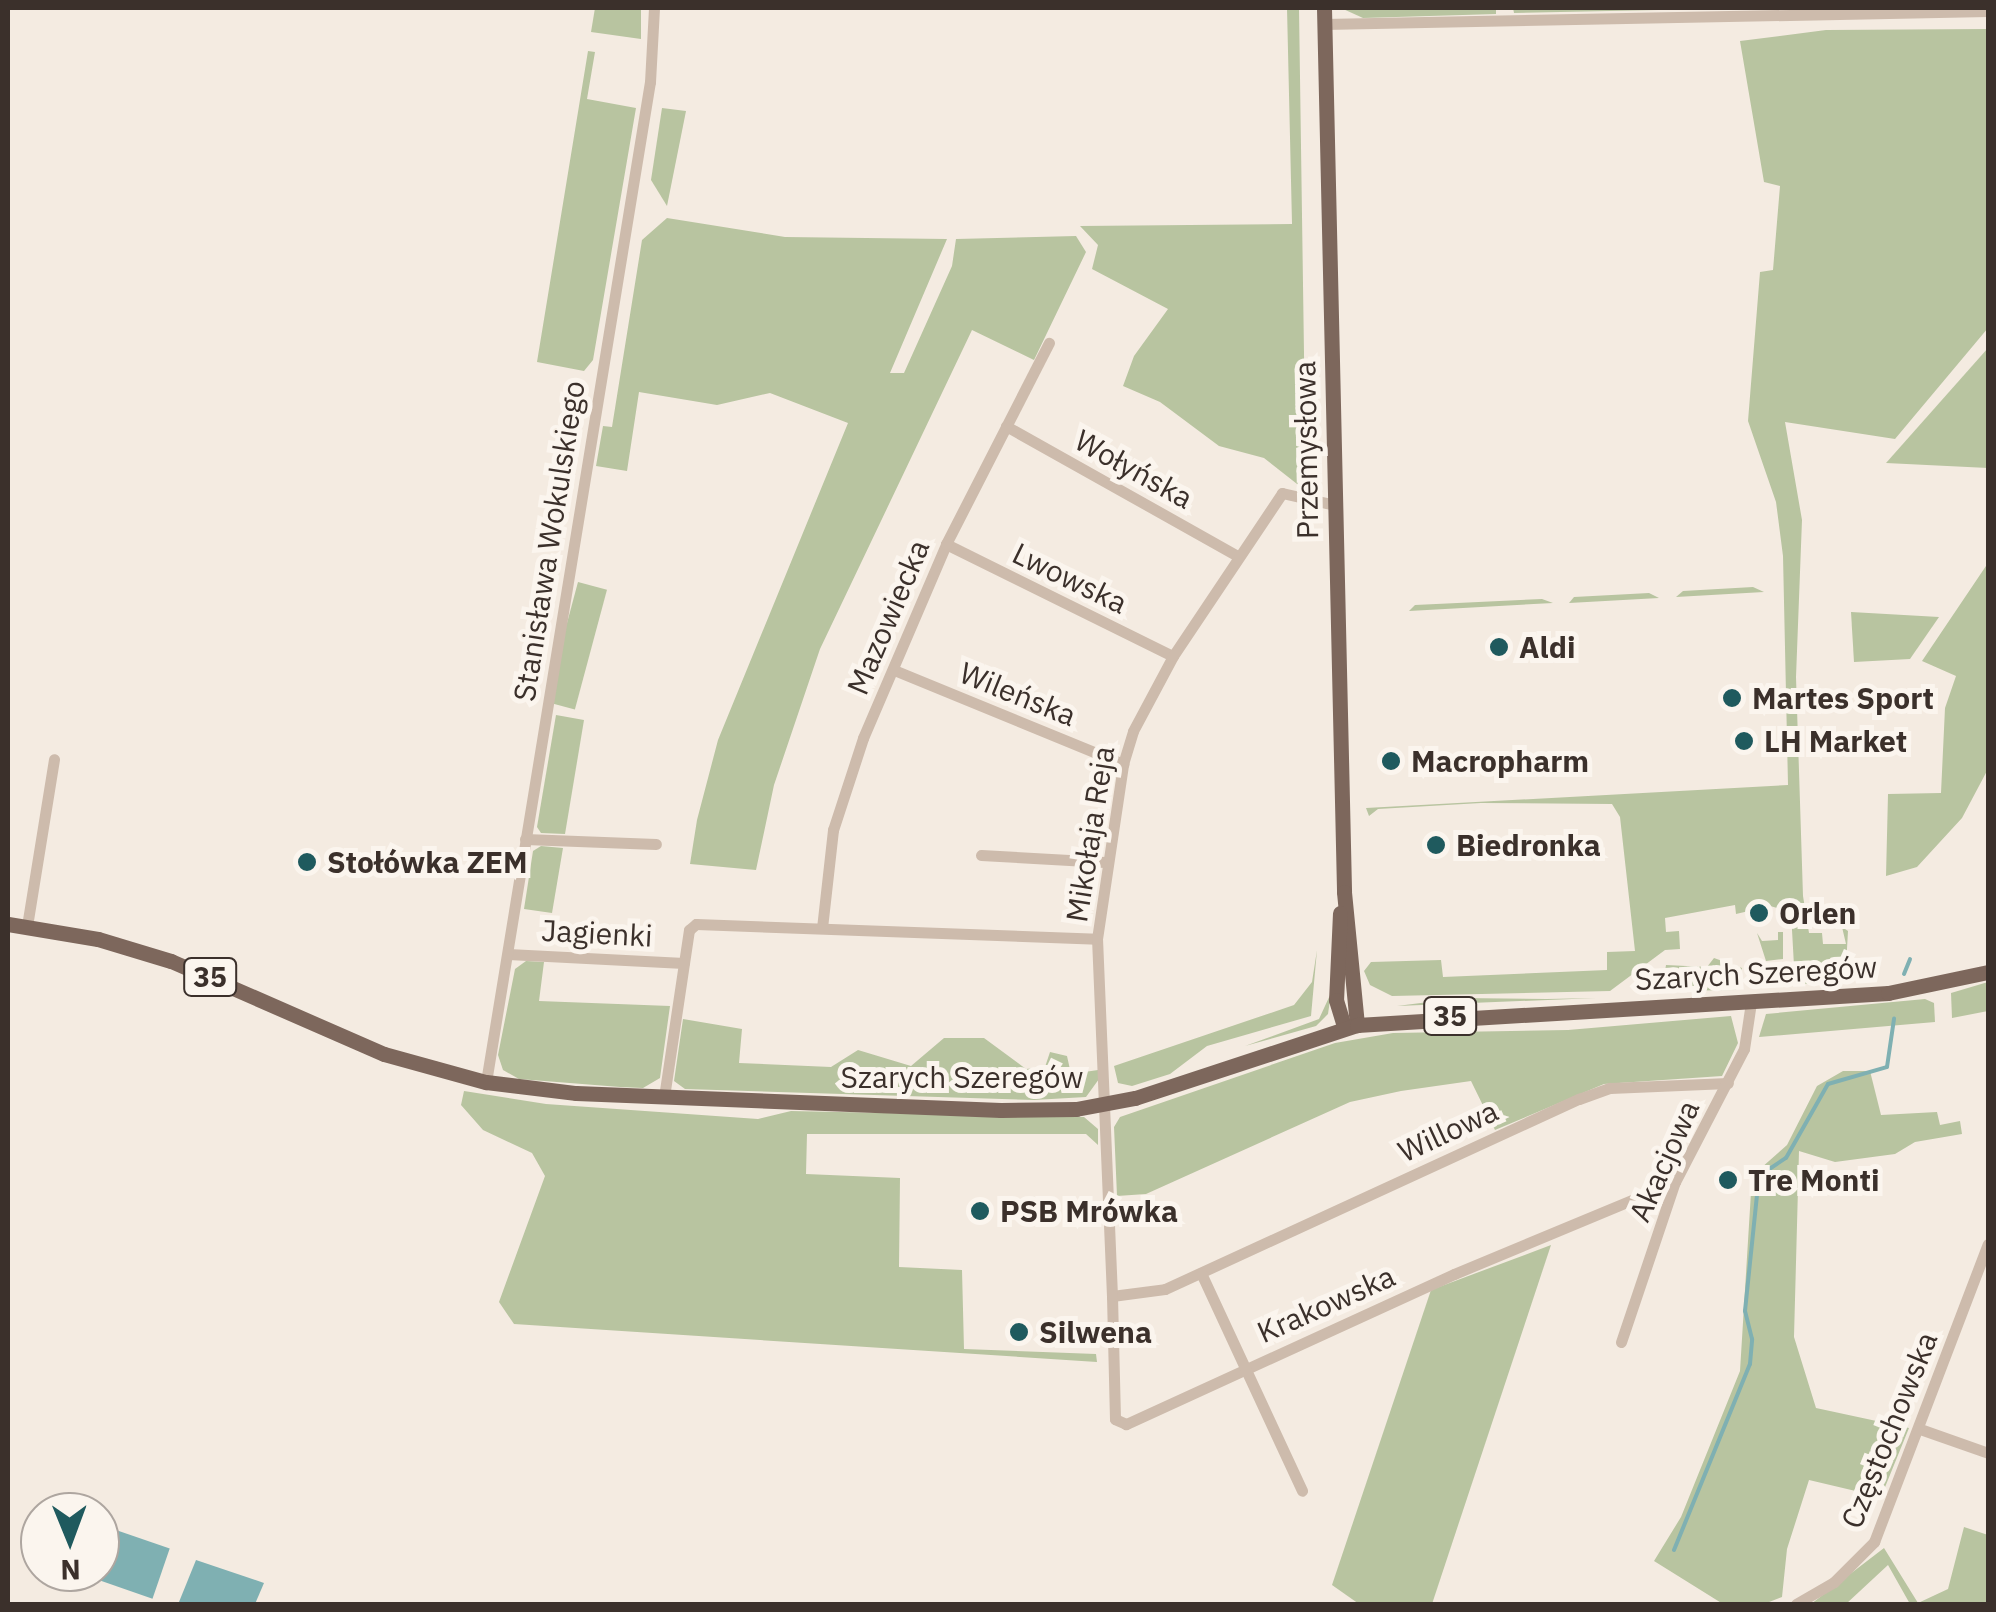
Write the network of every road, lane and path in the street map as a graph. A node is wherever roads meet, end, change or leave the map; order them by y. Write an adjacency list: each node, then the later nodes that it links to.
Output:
1 (654, 8): 14 (street, Stanisława Wokulskiego)
2 (1790, 11): 3 (street); 4 (street)
3 (1988, 11)
4 (1324, 16): 7 (main road, Przemysłowa)
5 (1049, 343): 6 (street, Mazowiecka)
6 (1006, 426): 8 (street, Mazowiecka); 9 (street, Wołyńska)
7 (1335, 505): 9 (street, Mikołaja Reja); 26 (main road, Przemysłowa)
8 (946, 544): 10 (street, Lwowska); 11 (street, Mazowiecka)
9 (1238, 556): 10 (street, Mikołaja Reja)
10 (1173, 656): 13 (street, Mikołaja Reja)
11 (894, 670): 13 (street, Wileńska); 20 (street, Mazowiecka)
12 (54, 759): 19 (street)
13 (1123, 764): 17 (street, Mikołaja Reja)
14 (525, 839): 15 (street); 22 (street, Stanisława Wokulskiego)
15 (656, 844)
16 (982, 855): 17 (street)
17 (1105, 862): 21 (street, Mikołaja Reja)
18 (8, 924): 19 (main road, Szarych Szeregów / 35)
19 (26, 926): 27 (main road, Szarych Szeregów / 35)
20 (822, 928): 21 (street); 23 (street)
21 (1098, 939): 30 (street, Mikołaja Reja)
22 (508, 954): 23 (street, Jagienki); 27 (street, Stanisława Wokulskiego)
23 (684, 963): 29 (street)
24 (1988, 972): 25 (main road, Szarych Szeregów / 35)
25 (1751, 1002): 26 (main road, Szarych Szeregów / 35); 28 (street, Akacjowa)
26 (1350, 1026): 30 (main road, Szarych Szeregów / 35)
27 (486, 1082): 29 (main road, Szarych Szeregów / 35)
28 (1728, 1083): 31 (street, Akacjowa); 33 (street, Willowa)
29 (664, 1097): 30 (main road, Szarych Szeregów / 35)
30 (1105, 1104): 34 (street, Krakowska)
31 (1676, 1182): 35 (street, Akacjowa); 36 (street, Krakowska)
32 (1988, 1244): 37 (street, Częstochowska)
33 (1200, 1274): 34 (street, Willowa); 36 (street)
34 (1112, 1296): 36 (street, Krakowska)
35 (1621, 1342)
36 (1245, 1368): 39 (street)
37 (1920, 1429): 38 (street); 40 (street, Częstochowska)
38 (1988, 1454)
39 (1302, 1491)
40 (1796, 1604)

